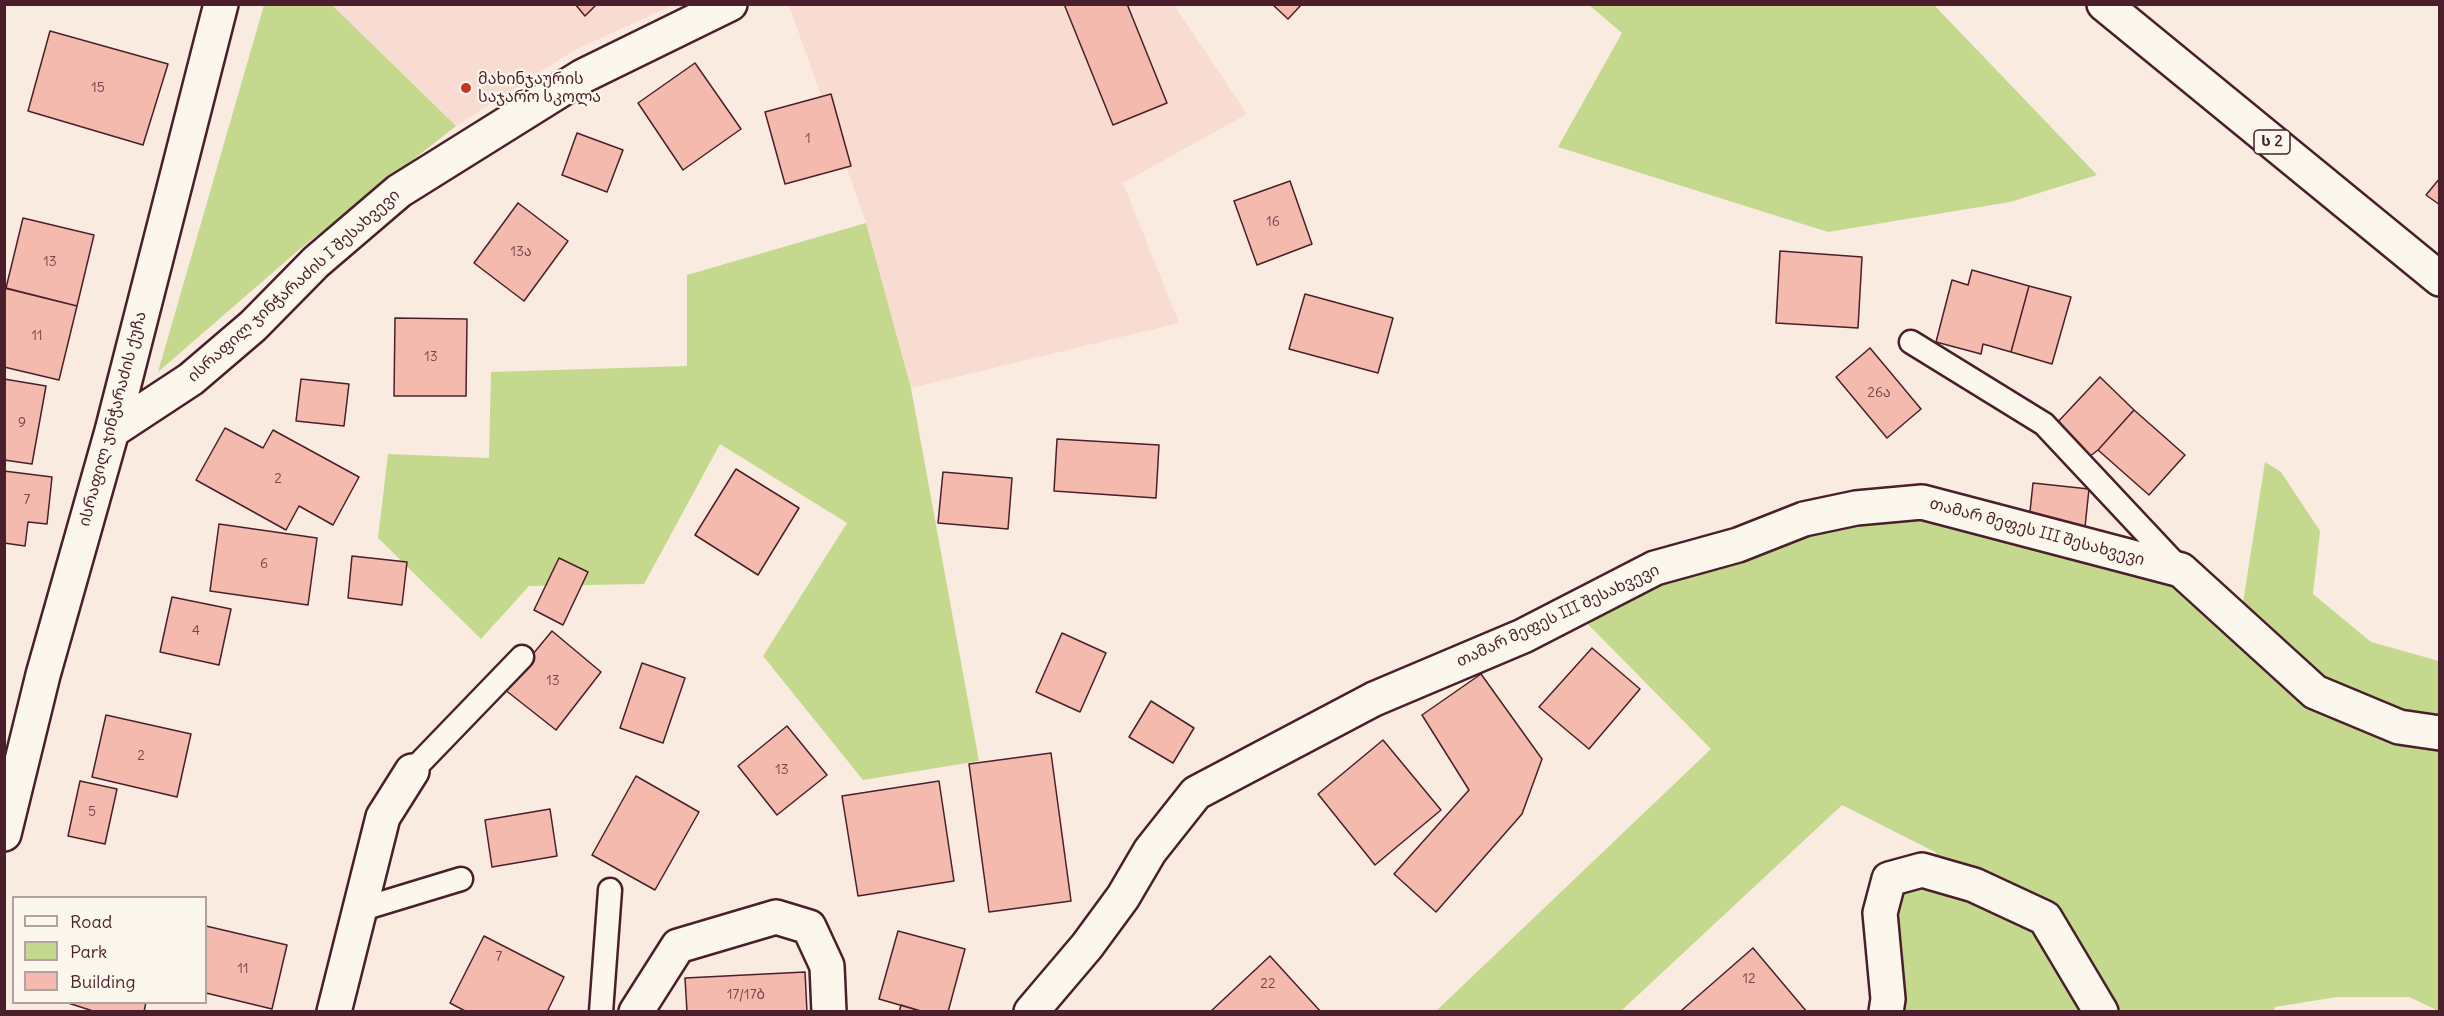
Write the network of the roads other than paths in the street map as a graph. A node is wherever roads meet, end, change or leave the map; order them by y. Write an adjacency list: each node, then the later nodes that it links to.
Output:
1 (221, 4): 6 (main road, ისრაფილ ჯინჭარაძის ქუჩა)
2 (730, 4): 6 (main road, ისრაფილ ჯინჭარაძის I შესახვევი)
3 (2104, 4): 4 (main road, ს 2)
4 (2439, 279)
5 (1911, 342): 7 (lane)
6 (112, 431): 11 (main road, ისრაფილ ჯინჭარაძის ქუჩა)
7 (2181, 570): 9 (main road, თამარ მეფეს III შესახვევი); 19 (main road, თამარ მეფეს III შესახვევი)
8 (522, 657): 10 (lane)
9 (2439, 733)
10 (412, 771): 14 (main road)
11 (4, 834)
12 (461, 879): 14 (lane)
13 (610, 890): 16 (lane)
14 (359, 910): 15 (main road)
15 (334, 1011)
16 (601, 1011)
17 (636, 1011): 18 (main road)
18 (829, 1011)
19 (1031, 1011)
20 (1886, 1011): 21 (main road)
21 (2102, 1011)

